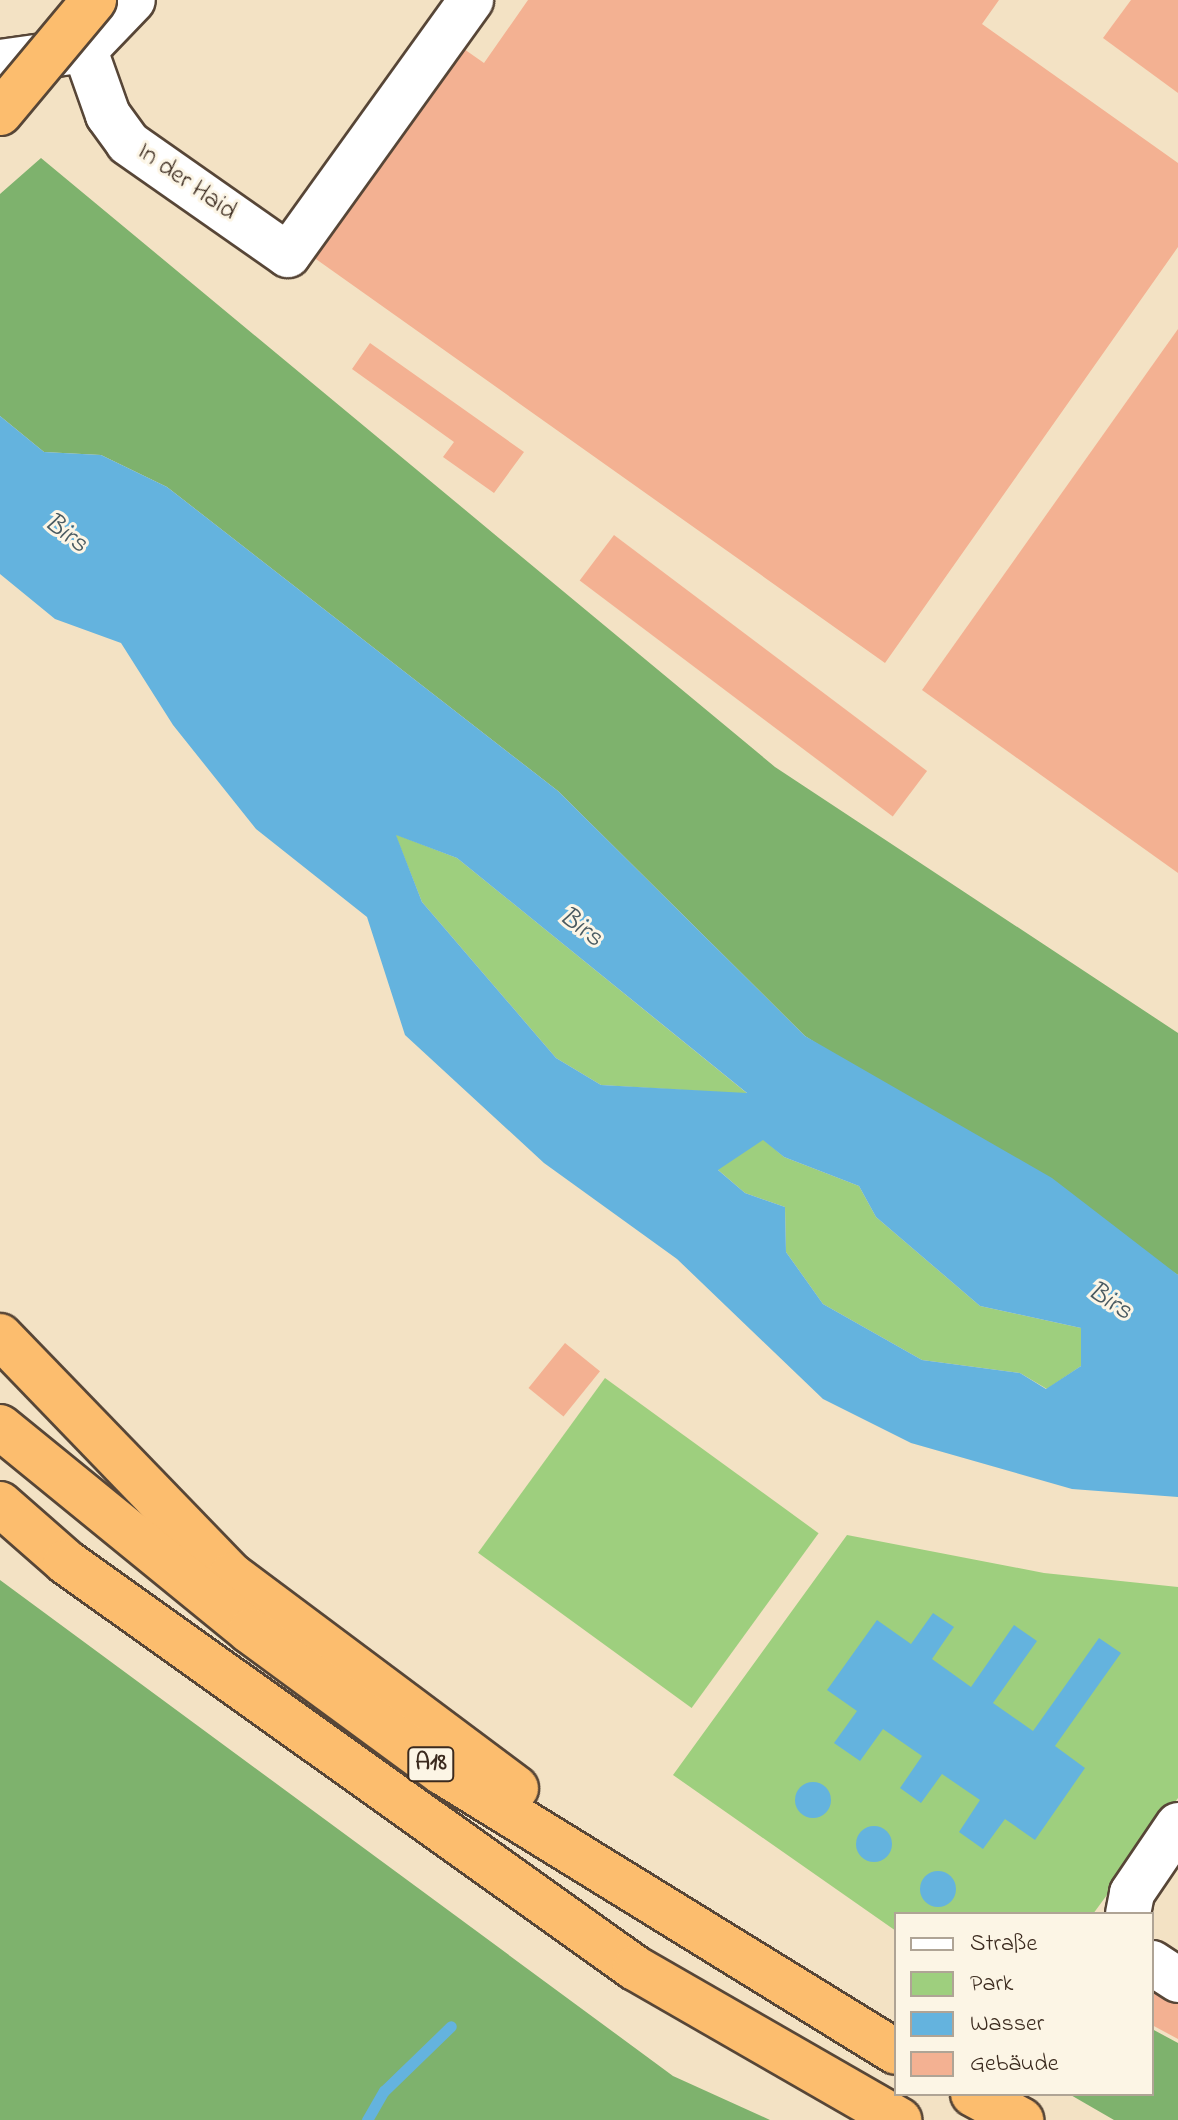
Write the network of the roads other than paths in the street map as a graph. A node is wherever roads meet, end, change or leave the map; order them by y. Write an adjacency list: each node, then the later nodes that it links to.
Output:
1 (94, 0): 6 (main road, bridge)
2 (133, 0): 4 (street)
3 (471, 0): 4 (street, In der Haid)
4 (85, 50): 5 (street)
5 (0, 62)
6 (0, 113)
7 (0, 1336): 13 (main road)
8 (0, 1427): 13 (main road, A18)
9 (0, 1504): 15 (main road, A18)
10 (0, 1540): 15 (main road)
11 (1178, 1825): 12 (street)
12 (1128, 1912)
13 (664, 1913): 17 (main road, A18)
14 (1154, 1964): 16 (street)
15 (635, 1968): 19 (main road, A18)
16 (1178, 1980)
17 (894, 2051)
18 (977, 2096): 20 (main road)
19 (899, 2120)
20 (1021, 2120)

